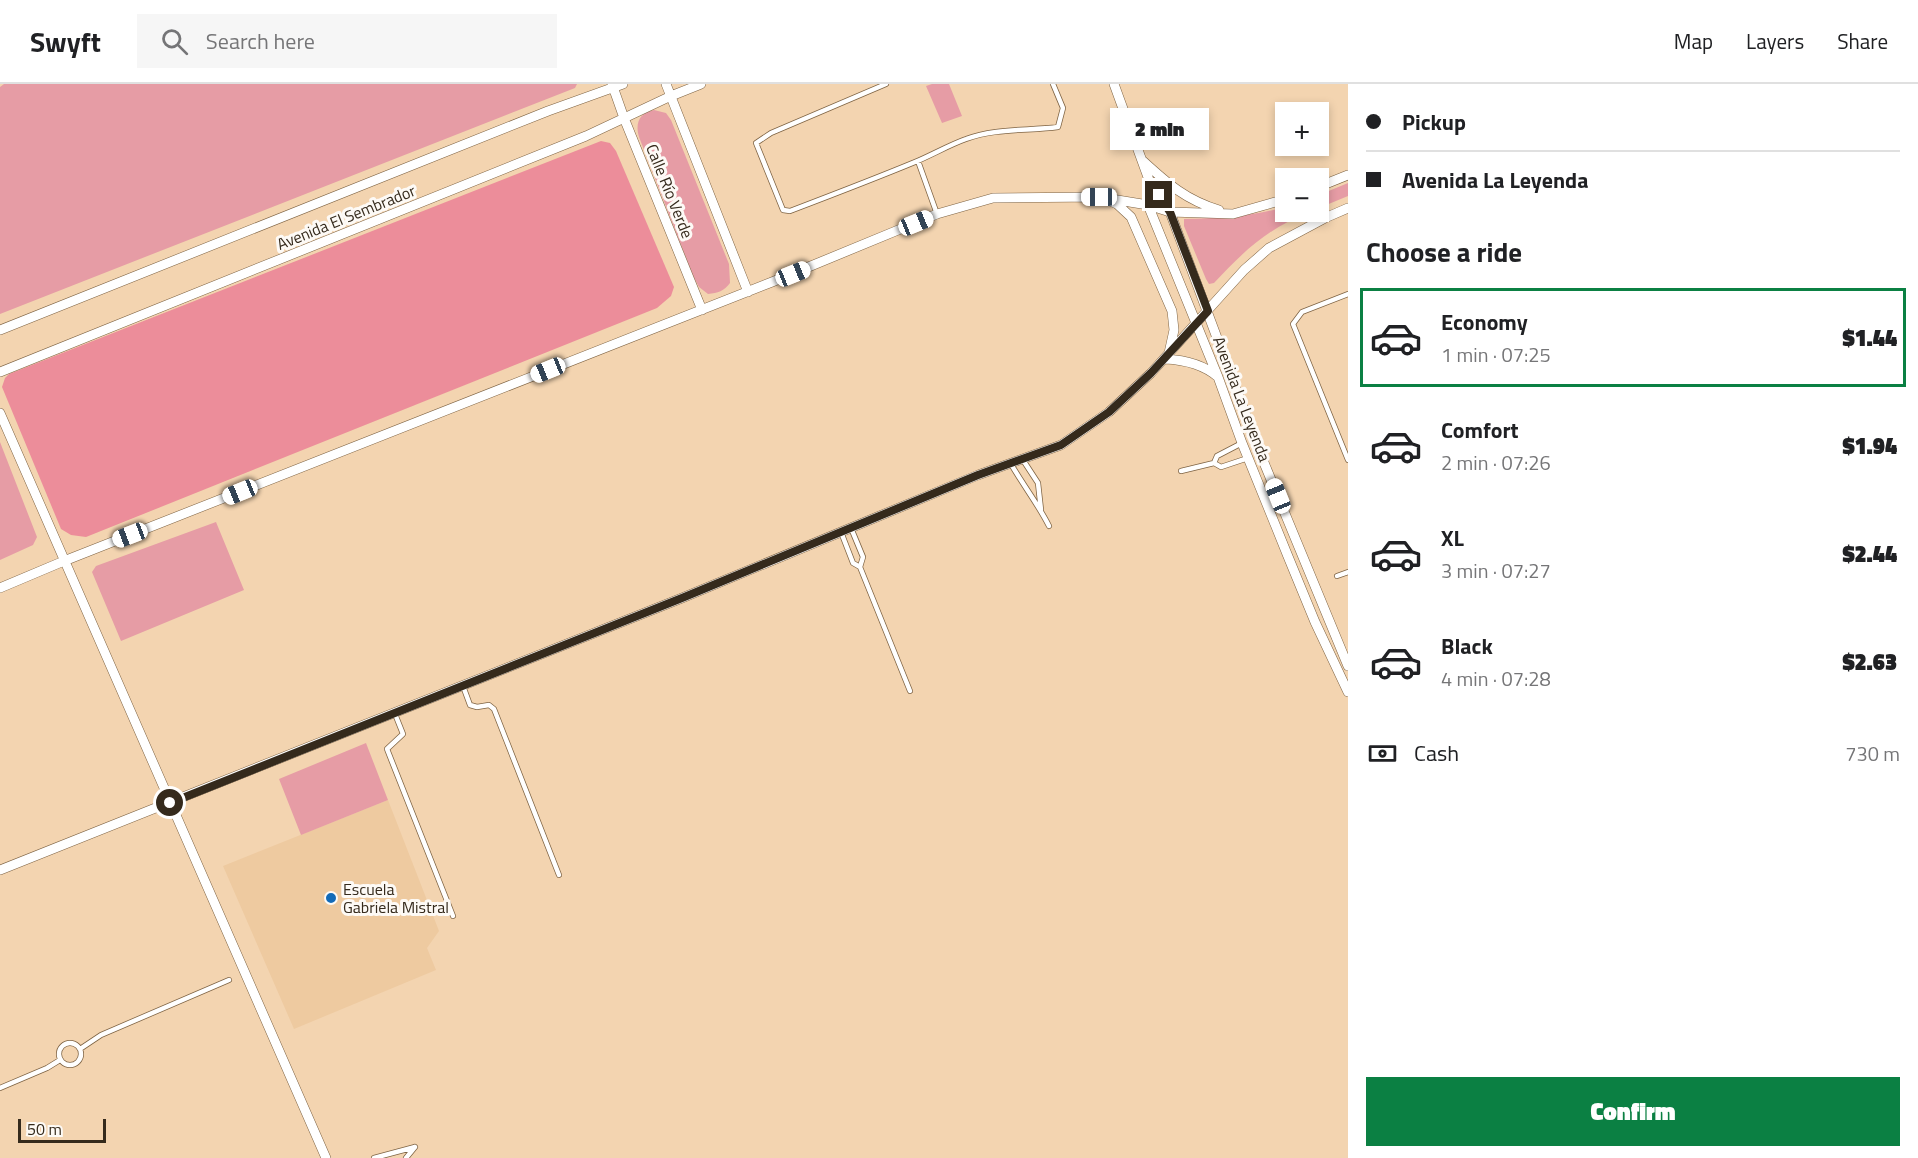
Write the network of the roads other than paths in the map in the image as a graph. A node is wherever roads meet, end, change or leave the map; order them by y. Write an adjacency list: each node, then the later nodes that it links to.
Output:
1 (666, 84): 7 (street)
2 (701, 84): 7 (street, Avenida El Sembrador)
3 (884, 84): 9 (lane)
4 (1053, 84): 9 (lane)
5 (1114, 84): 10 (street, Avenida La Leyenda)
6 (616, 85): 8 (street, Calle Río Verde); 26 (street, Avenida El Sembrador)
7 (671, 96): 8 (street, Avenida El Sembrador); 21 (street)
8 (624, 118): 23 (street, Calle Río Verde); 28 (street, Avenida El Sembrador)
9 (918, 161): 19 (lane)
10 (1143, 161): 12 (street, Avenida La Leyenda); 20 (street)
11 (1348, 175): 13 (street)
12 (1149, 180): 16 (street, Avenida La Leyenda); 18 (street, Avenida La Leyenda)
13 (1329, 183)
14 (1099, 197): 16 (street); 19 (street); 27 (street)
15 (1275, 202): 20 (street)
16 (1148, 206): 18 (street); 25 (street, Avenida La Leyenda)
17 (1348, 208): 24 (street)
18 (1170, 212): 20 (street); 24 (street, Avenida La Leyenda)
19 (937, 214): 21 (street)
20 (1233, 214)
21 (748, 292): 23 (street)
22 (1348, 294): 34 (lane)
23 (702, 310): 42 (street)
24 (1208, 311): 25 (street); 47 (street, Avenida La Leyenda)
25 (1197, 323): 27 (street); 29 (street, Avenida La Leyenda)
26 (0, 330)
27 (1167, 356): 29 (street); 33 (street)
28 (0, 372)
29 (1218, 377): 31 (street, Avenida La Leyenda)
30 (0, 413): 42 (street)
31 (1242, 443): 32 (street, Avenida La Leyenda); 35 (lane)
32 (1248, 458): 35 (lane); 50 (street, Avenida La Leyenda)
33 (1023, 459): 36 (street); 38 (lane)
34 (1348, 460)
35 (1214, 463): 37 (lane)
36 (1011, 464): 38 (lane); 40 (street)
37 (1181, 471)
38 (1041, 510): 39 (lane)
39 (1049, 526)
40 (851, 528): 41 (street); 43 (lane)
41 (841, 532): 43 (lane); 48 (street)
42 (64, 561): 46 (street); 52 (street)
43 (860, 567): 49 (lane)
44 (1348, 572): 45 (lane)
45 (1336, 576)
46 (0, 588)
47 (1348, 666)
48 (462, 686): 51 (street); 54 (lane)
49 (910, 691)
50 (1348, 692)
51 (395, 714): 52 (street); 55 (lane)
52 (170, 803): 53 (street); 60 (street)
53 (0, 870)
54 (559, 875)
55 (453, 916)
56 (229, 980): 57 (lane)
57 (80, 1049): 58 (lane); 58 (lane)
58 (60, 1060): 59 (lane)
59 (0, 1088)
60 (326, 1158)
61 (374, 1158): 62 (lane)
62 (406, 1158)

